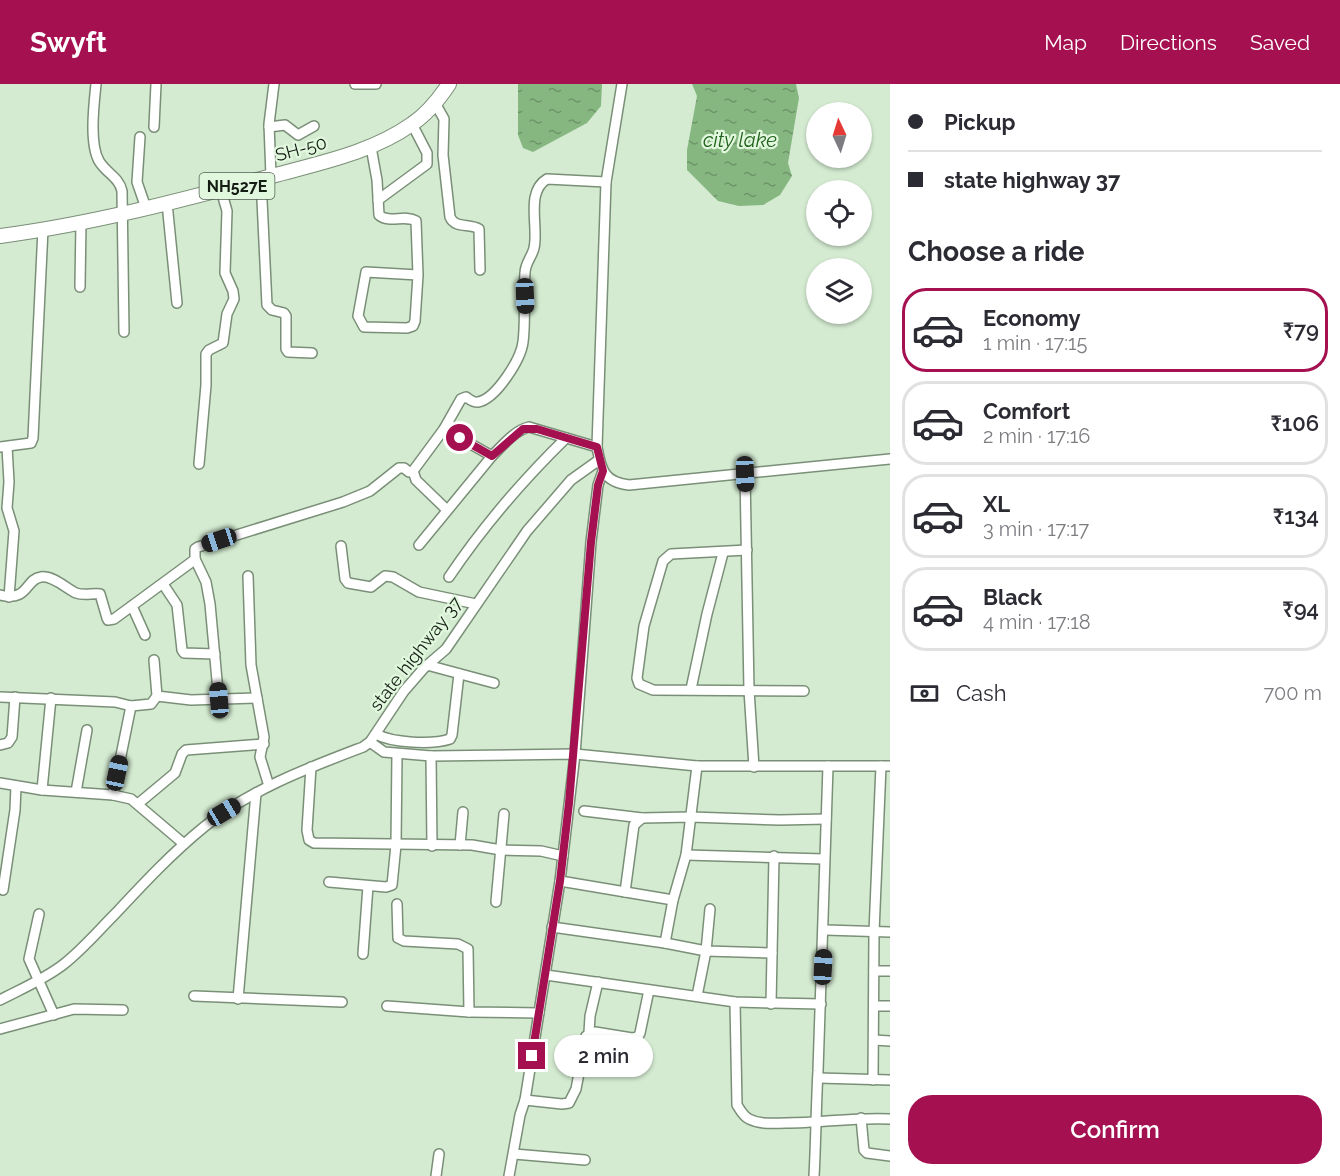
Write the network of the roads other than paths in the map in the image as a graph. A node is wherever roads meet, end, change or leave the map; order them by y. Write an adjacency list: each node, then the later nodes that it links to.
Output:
1 (96, 84): 21 (street)
2 (156, 84): 11 (street)
3 (274, 84): 12 (street)
4 (355, 84): 5 (street)
5 (376, 84)
6 (449, 84): 8 (highway, SH-50 / NH527E)
7 (622, 84): 16 (street)
8 (435, 103): 9 (highway, SH-50 / NH527E); 25 (street)
9 (412, 124): 14 (highway, SH-50 / NH527E); 18 (street)
10 (314, 126): 12 (street)
11 (154, 127)
12 (269, 127): 15 (street)
13 (140, 136): 20 (street)
14 (371, 147): 15 (highway, SH-50 / NH527E); 18 (street)
15 (266, 177): 17 (highway, SH-50 / NH527E); 30 (street)
16 (606, 182): 31 (street); 34 (street)
17 (221, 190): 19 (highway, SH-50 / NH527E); 38 (street)
18 (378, 200): 26 (street)
19 (167, 204): 20 (highway, SH-50 / NH527E); 28 (street)
20 (146, 208): 21 (highway, SH-50 / NH527E)
21 (123, 213): 22 (highway, SH-50 / NH527E); 29 (street)
22 (81, 221): 23 (highway, SH-50 / NH527E); 27 (street)
23 (43, 229): 24 (highway, SH-50 / NH527E); 33 (street)
24 (0, 236)
25 (480, 270)
26 (418, 275): 26 (street)
27 (80, 286)
28 (177, 303)
29 (124, 332)
30 (312, 353)
31 (444, 429): 35 (street); 39 (street)
32 (566, 438): 34 (street); 35 (street); 49 (street)
33 (4, 447): 51 (street)
34 (597, 447): 37 (street)
35 (492, 456): 42 (street)
36 (890, 459): 41 (street)
37 (599, 460): 40 (street); 52 (street, state highway 37)
38 (199, 464)
39 (413, 471): 42 (street); 47 (street)
40 (603, 471): 41 (street); 76 (street)
41 (745, 474): 45 (street)
42 (447, 510): 43 (street)
43 (419, 545)
44 (341, 546): 52 (street)
45 (747, 550): 46 (street); 61 (street)
46 (723, 553): 60 (street); 60 (street)
47 (195, 559): 50 (street); 55 (street)
48 (248, 576): 67 (street)
49 (449, 577)
50 (163, 584): 53 (street); 55 (street)
51 (4, 596): 53 (street)
52 (476, 604): 57 (street, state highway 37)
53 (132, 606): 54 (street)
54 (145, 635)
55 (215, 654): 68 (street)
56 (154, 660): 63 (street)
57 (428, 665): 58 (street); 72 (street, state highway 37)
58 (459, 674): 59 (street); 72 (street)
59 (494, 683)
60 (692, 689): 61 (street)
61 (749, 690): 62 (street); 82 (street)
62 (804, 690)
63 (157, 696): 68 (street); 69 (street)
64 (0, 697): 65 (street)
65 (15, 697): 66 (street); 74 (street)
66 (51, 698): 69 (street); 86 (street)
67 (257, 698): 68 (street); 73 (street)
68 (219, 700): 70 (street)
69 (131, 706): 89 (street)
70 (220, 713)
71 (87, 730): 87 (street)
72 (373, 738): 75 (street); 81 (street)
73 (264, 744): 85 (street); 90 (street)
74 (0, 746)
75 (397, 754): 77 (street); 100 (street)
76 (574, 754): 77 (street); 79 (street); 105 (street)
77 (431, 756): 102 (street)
78 (828, 765): 80 (street); 82 (street); 96 (street)
79 (697, 766): 82 (street); 94 (street)
80 (885, 766): 97 (street)
81 (311, 767): 85 (street); 100 (street)
82 (754, 767)
83 (0, 783): 84 (street)
84 (16, 786): 86 (street); 111 (street)
85 (269, 786): 88 (street)
86 (42, 790): 87 (street)
87 (76, 792): 89 (street)
88 (256, 792): 99 (street); 134 (street)
89 (113, 795): 90 (street)
90 (139, 803): 99 (street)
91 (584, 811): 95 (street)
92 (463, 812): 101 (street)
93 (504, 814): 103 (street)
94 (691, 817): 95 (street); 96 (street); 104 (street)
95 (642, 818): 112 (street)
96 (826, 819): 107 (street)
97 (878, 824): 98 (street); 120 (street)
98 (890, 824)
99 (184, 844): 129 (street)
100 (396, 845): 102 (street); 110 (street)
101 (460, 845): 102 (street); 103 (street)
102 (432, 846)
103 (501, 850): 105 (street); 114 (street)
104 (686, 855): 106 (street); 113 (street)
105 (563, 856): 108 (street)
106 (774, 856): 107 (street); 124 (street)
107 (824, 858): 119 (street)
108 (560, 881): 112 (street); 118 (street)
109 (329, 882): 110 (street)
110 (368, 885): 125 (street)
111 (3, 890)
112 (625, 892): 113 (street)
113 (673, 900): 122 (street)
114 (495, 902)
115 (397, 904): 144 (street)
116 (710, 909): 123 (street)
117 (39, 914): 129 (street)
118 (552, 927): 122 (street); 128 (street)
119 (825, 930): 120 (street); 139 (street)
120 (874, 932): 121 (street); 126 (street)
121 (890, 932)
122 (665, 942): 123 (street)
123 (706, 951): 124 (street); 133 (street)
124 (772, 953): 138 (street)
125 (363, 954)
126 (874, 971): 127 (street); 141 (street)
127 (890, 971)
128 (546, 975): 130 (street); 145 (street)
129 (37, 980): 135 (street); 146 (street)
130 (598, 982): 131 (street); 148 (street)
131 (649, 990): 133 (street); 148 (street)
132 (194, 996): 134 (street)
133 (697, 996): 137 (street)
134 (238, 999): 136 (street)
135 (0, 1000)
136 (342, 1002)
137 (735, 1002): 138 (street); 157 (street)
138 (771, 1004): 139 (street)
139 (821, 1004): 151 (street)
140 (387, 1006): 144 (street)
141 (874, 1006): 142 (street); 149 (street)
142 (890, 1006)
143 (123, 1010): 146 (street)
144 (470, 1012): 145 (street)
145 (539, 1013): 154 (street)
146 (54, 1015): 147 (street)
147 (0, 1029)
148 (589, 1033): 154 (street)
149 (874, 1040): 150 (street); 152 (street)
150 (890, 1041)
151 (818, 1078): 152 (street); 157 (street)
152 (873, 1080): 153 (street)
153 (890, 1080)
154 (525, 1100): 159 (street)
155 (861, 1118): 156 (street); 157 (street); 160 (street)
156 (890, 1119)
157 (818, 1123): 164 (street)
158 (439, 1154): 162 (street)
159 (514, 1154): 161 (street); 163 (street)
160 (890, 1156)
161 (585, 1160)
162 (436, 1176)
163 (509, 1176)
164 (814, 1176)

